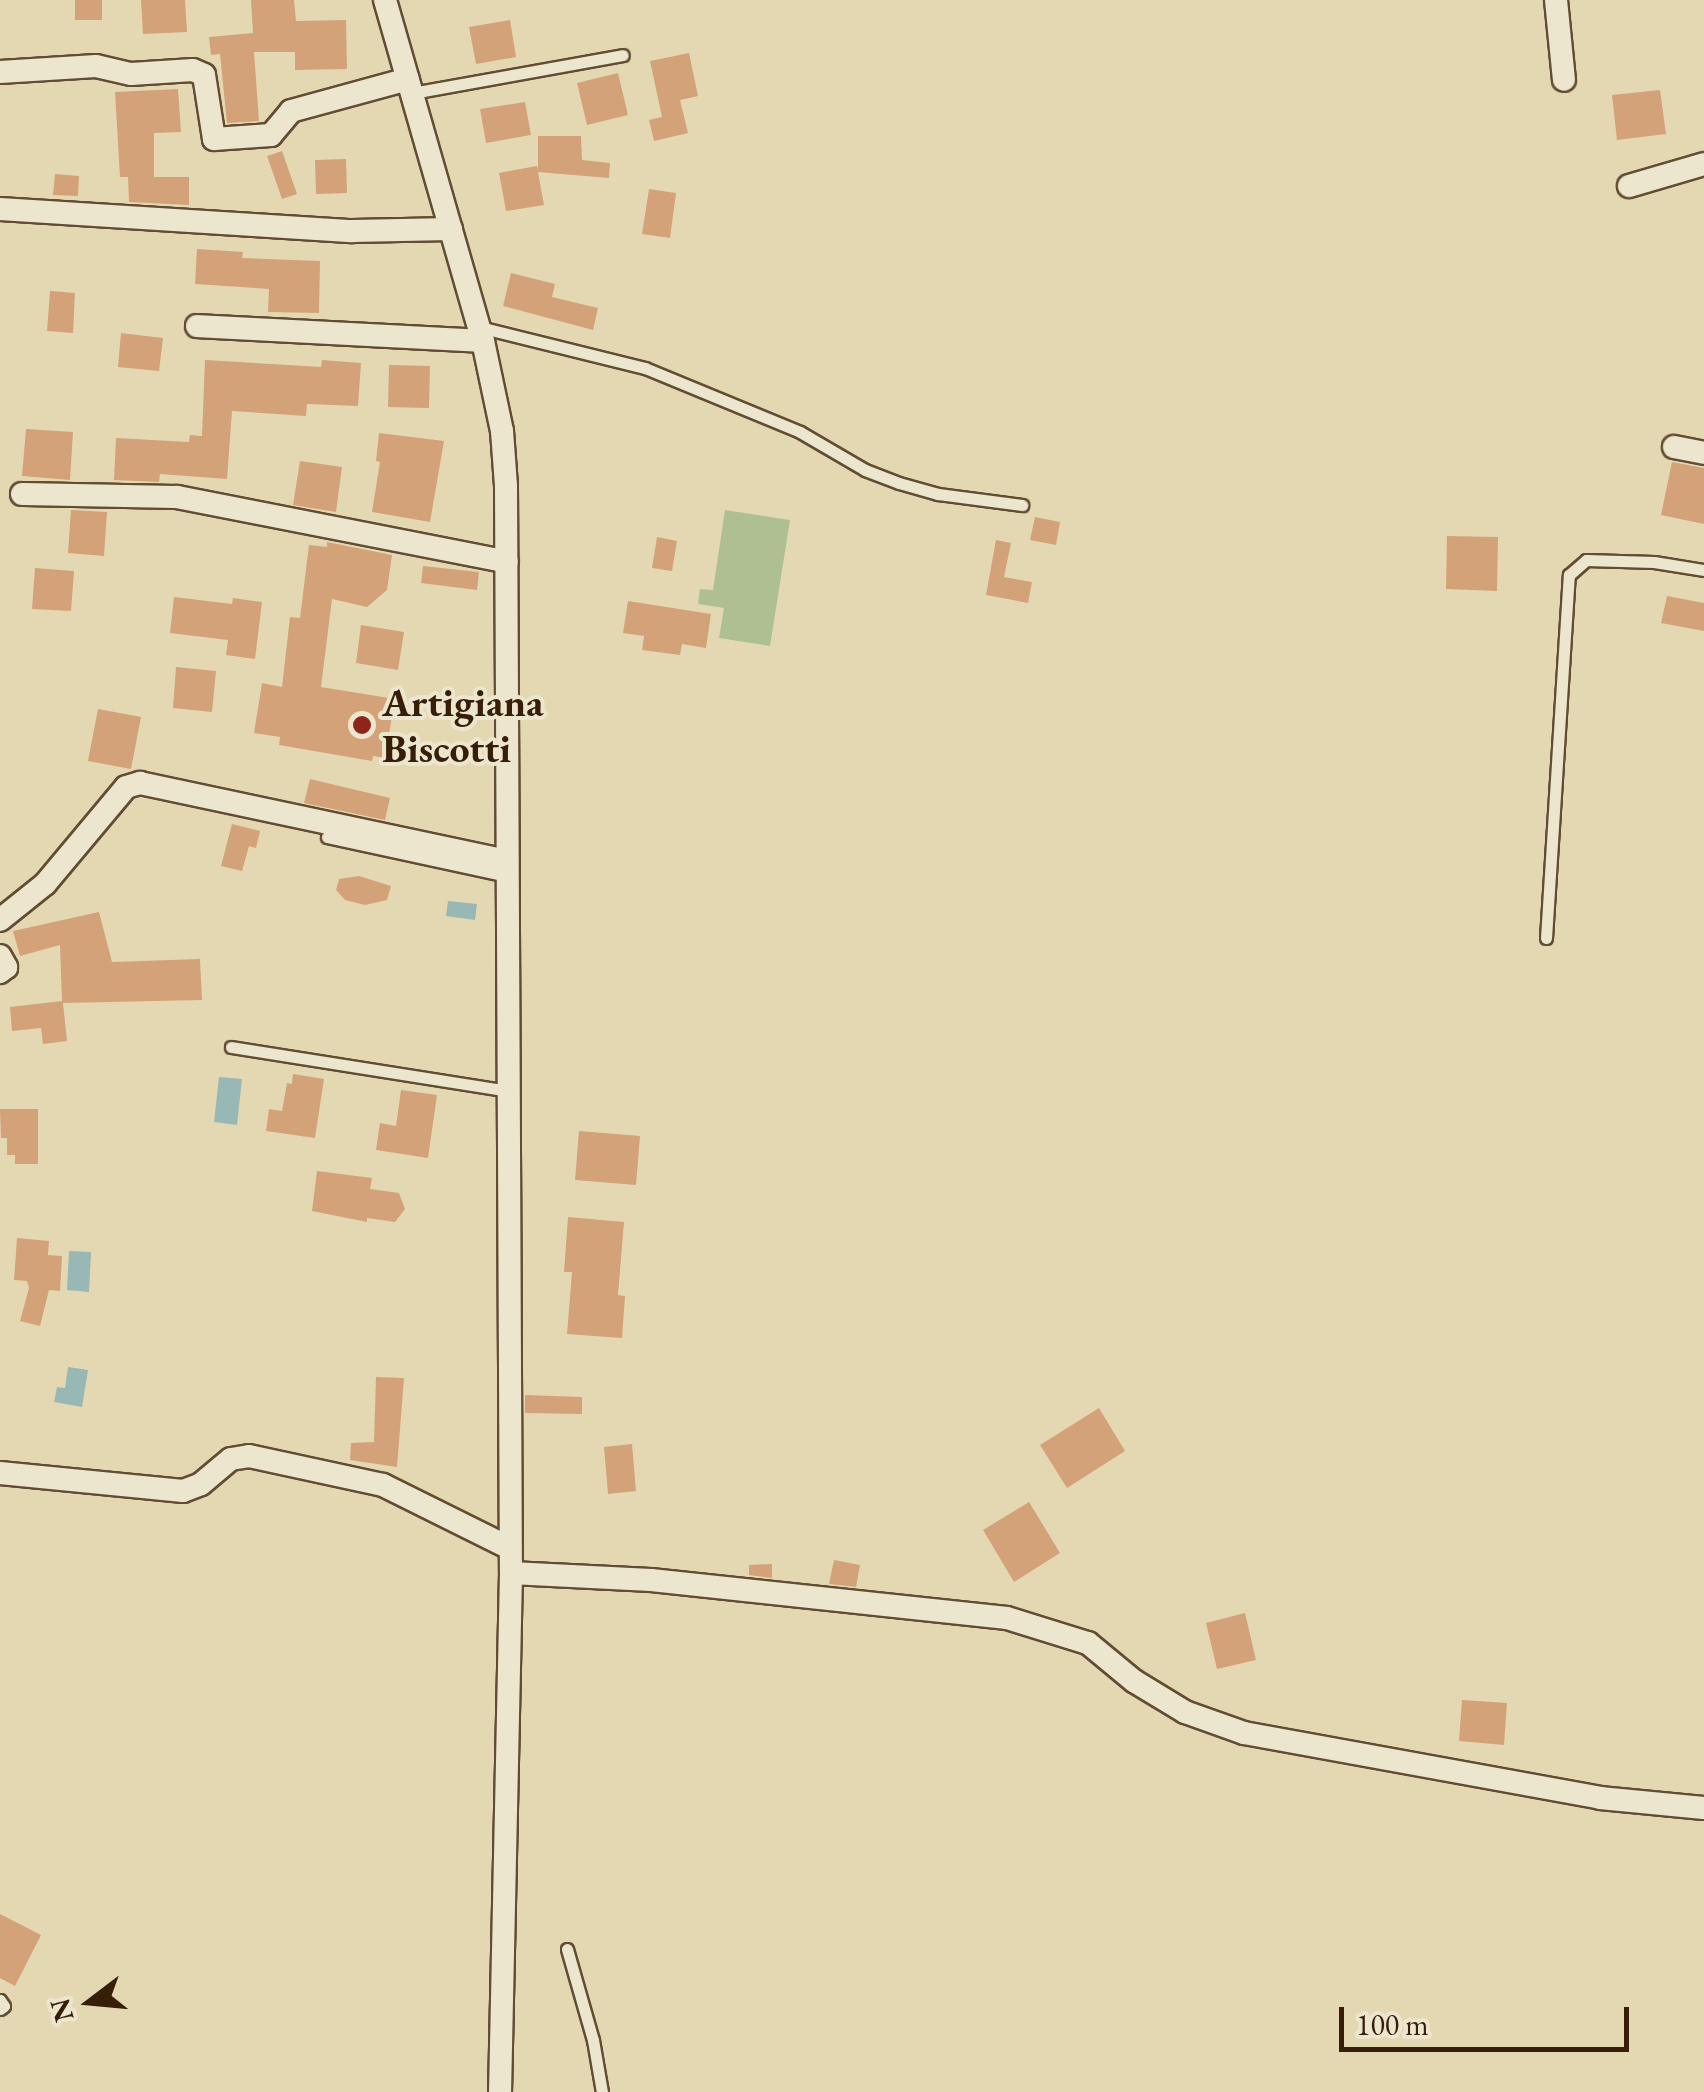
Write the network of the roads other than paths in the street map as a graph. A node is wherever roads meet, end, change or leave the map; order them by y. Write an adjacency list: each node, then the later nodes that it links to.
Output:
1 (385, 0): 6 (street)
2 (1556, 0): 5 (street)
3 (624, 55): 6 (lane)
4 (0, 72): 6 (street)
5 (1564, 80)
6 (410, 86): 10 (street)
7 (1704, 164): 8 (street)
8 (1629, 186)
9 (0, 209): 10 (street)
10 (451, 229): 12 (street)
11 (197, 326): 12 (street)
12 (481, 334): 16 (lane); 17 (street)
13 (1674, 447): 14 (street)
14 (1704, 453)
15 (22, 494): 17 (street)
16 (1022, 505)
17 (507, 562): 20 (street)
18 (1704, 570): 22 (lane)
19 (326, 837): 20 (lane)
20 (506, 868): 21 (street); 26 (street)
21 (0, 920)
22 (1546, 938)
23 (0, 956): 24 (street)
24 (0, 972)
25 (230, 1047): 26 (lane)
26 (508, 1091): 28 (street)
27 (0, 1473): 28 (street)
28 (510, 1548): 29 (street)
29 (510, 1572): 30 (street); 34 (street)
30 (1704, 1808)
31 (567, 1950): 35 (lane)
32 (0, 2000): 33 (lane)
33 (0, 2009)
34 (500, 2092)
35 (602, 2092)

